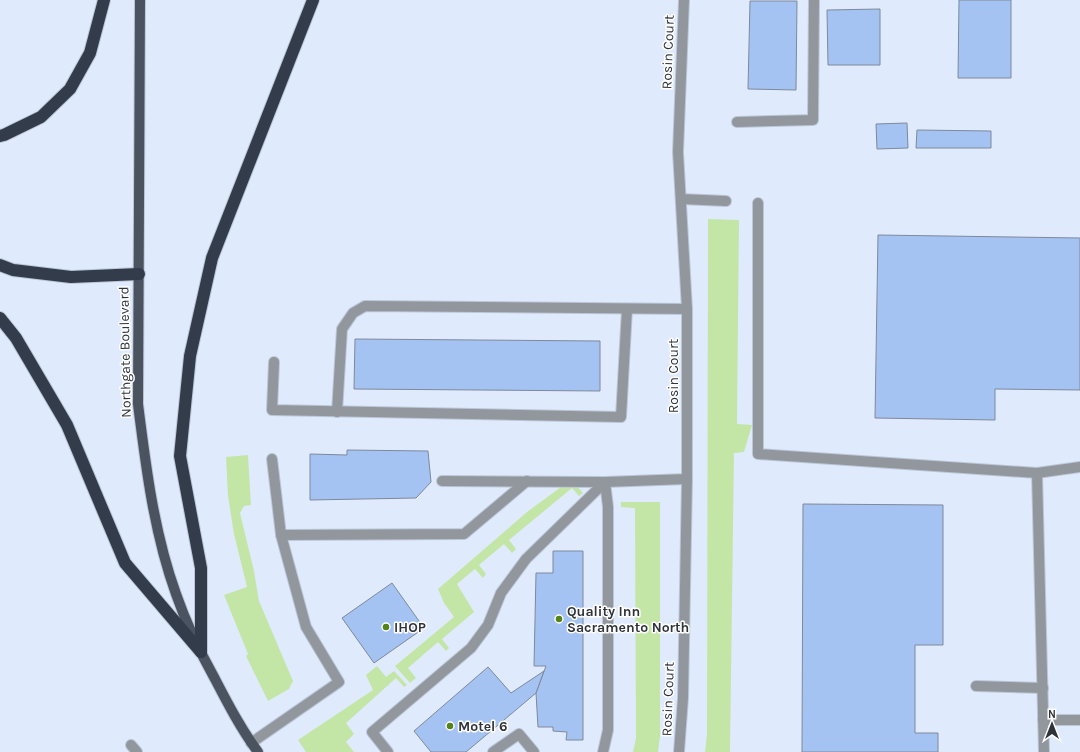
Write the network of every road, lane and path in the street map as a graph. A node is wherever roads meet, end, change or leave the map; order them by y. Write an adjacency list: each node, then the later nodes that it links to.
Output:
1 (104, 0): 7 (highway)
2 (140, 0): 12 (main road, Northgate Boulevard)
3 (313, 0): 26 (highway)
4 (684, 0): 8 (street, Rosin Court)
5 (814, 0): 6 (street)
6 (737, 122)
7 (0, 136)
8 (681, 199): 9 (street); 14 (street, Rosin Court)
9 (726, 201)
10 (758, 203): 20 (street)
11 (0, 264): 12 (highway)
12 (139, 274): 26 (main road, Northgate Boulevard)
13 (627, 309): 14 (street); 17 (street); 17 (street)
14 (687, 309): 21 (street, Rosin Court)
15 (0, 318): 26 (highway)
16 (274, 362): 17 (street)
17 (337, 412)
18 (272, 459): 25 (street)
19 (1080, 467): 20 (street)
20 (1037, 473): 28 (street)
21 (686, 479): 24 (street); 37 (street, Rosin Court)
22 (442, 482): 23 (street)
23 (527, 482): 24 (street); 25 (street)
24 (605, 482): 33 (street); 36 (street)
25 (281, 535): 31 (street)
26 (201, 652): 31 (main road, Northgate Boulevard)
27 (976, 686): 28 (street)
28 (1043, 688): 29 (street)
29 (1044, 720): 30 (street); 38 (street)
30 (1080, 720)
31 (251, 743): 32 (main road, Northgate Boulevard)
32 (258, 752)
33 (388, 752)
34 (493, 752): 35 (street)
35 (534, 752)
36 (603, 752)
37 (680, 752)
38 (1044, 752)

